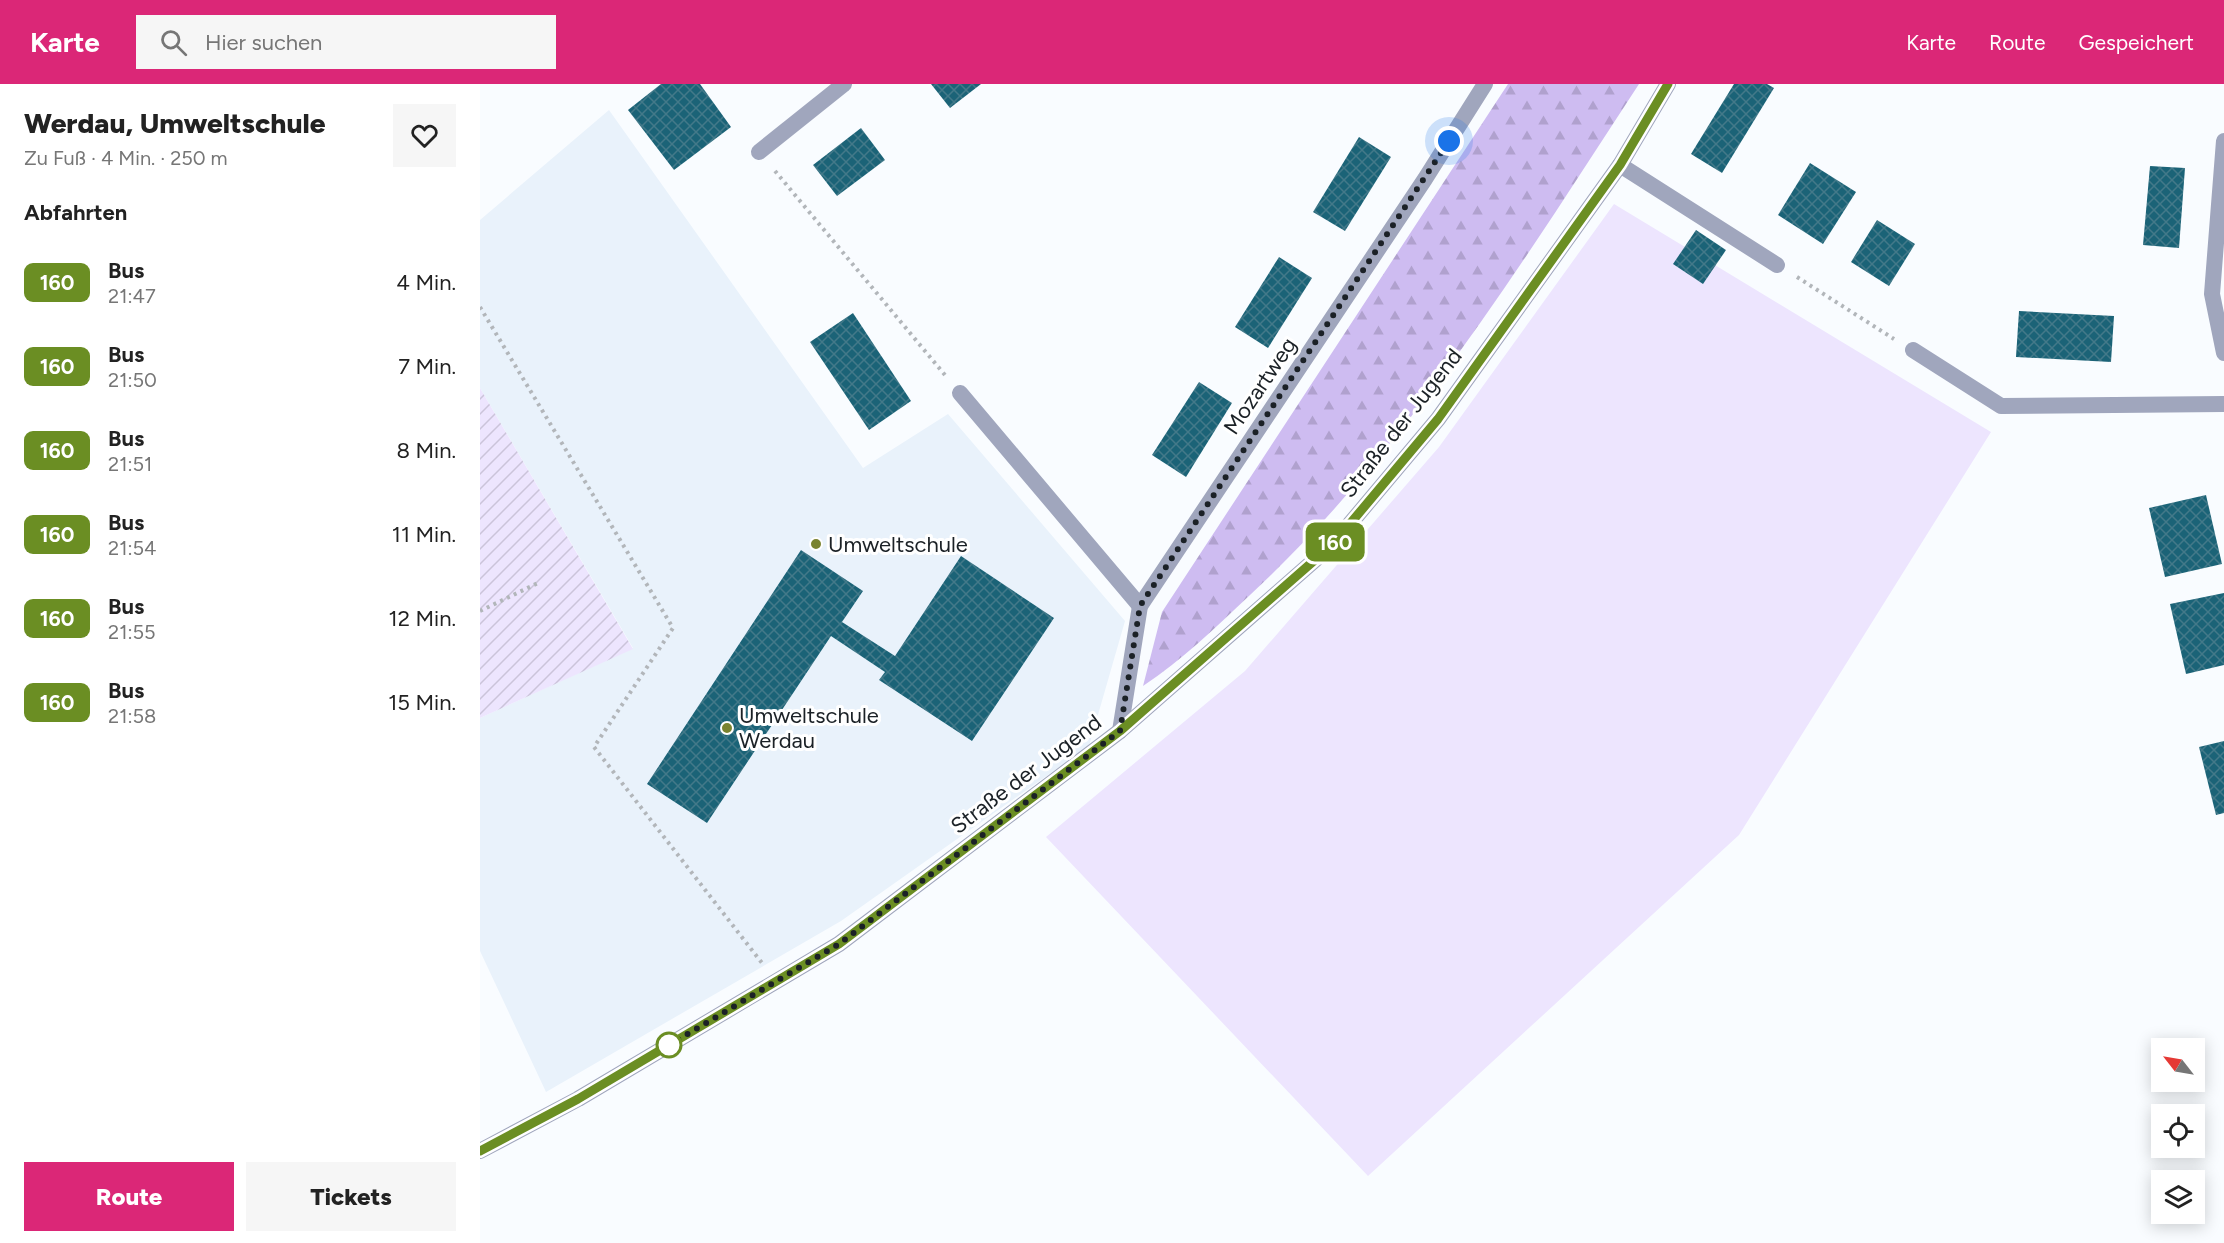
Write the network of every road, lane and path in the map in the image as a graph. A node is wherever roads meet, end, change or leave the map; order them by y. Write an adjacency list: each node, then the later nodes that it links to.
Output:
1 (844, 84): 5 (street)
2 (1485, 84): 14 (street, Mozartweg)
3 (1668, 84): 6 (street, Straße der Jugend)
4 (2224, 141): 10 (street)
5 (759, 152): 11 (path)
6 (1620, 165): 7 (street); 16 (street, Straße der Jugend)
7 (1777, 265): 9 (path)
8 (480, 307): 17 (path)
9 (1913, 350): 12 (street)
10 (2224, 353)
11 (960, 393): 14 (street)
12 (2224, 404)
13 (540, 582): 15 (path)
14 (1140, 606): 16 (street, Mozartweg)
15 (480, 611)
16 (1120, 731): 17 (street, Straße der Jugend)
17 (775, 981): 18 (street, Straße der Jugend)
18 (480, 1151)

